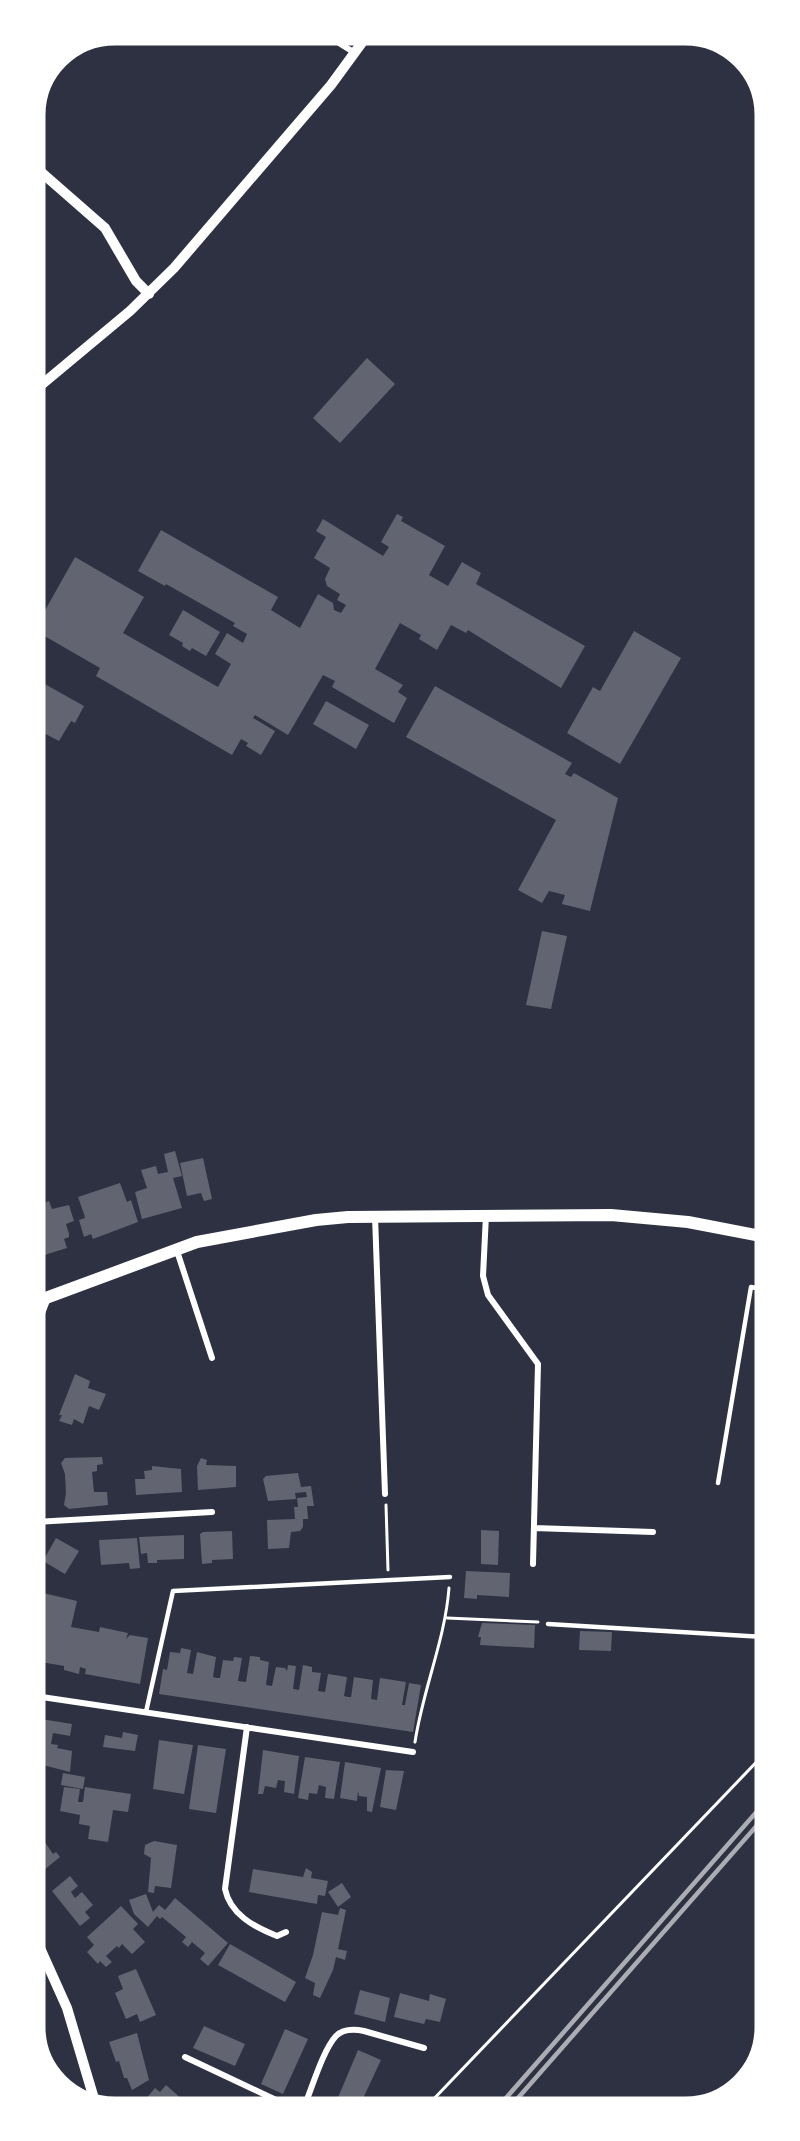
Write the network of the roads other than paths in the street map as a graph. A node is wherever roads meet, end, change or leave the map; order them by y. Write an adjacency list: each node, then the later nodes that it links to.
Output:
1 (339, 43): 3 (street)
2 (363, 43): 3 (street)
3 (356, 54): 5 (street)
4 (44, 175): 5 (street)
5 (149, 294): 6 (street)
6 (44, 383)
7 (486, 1214): 8 (main road); 9 (main road); 18 (street)
8 (375, 1215): 10 (main road); 15 (street)
9 (756, 1235)
10 (176, 1248): 12 (main road); 13 (street)
11 (756, 1288): 14 (lane)
12 (43, 1300)
13 (212, 1358)
14 (718, 1483)
15 (385, 1494)
16 (212, 1512): 17 (street)
17 (43, 1522)
18 (534, 1528): 19 (street); 20 (street)
19 (653, 1532)
20 (533, 1564)
21 (450, 1577): 25 (lane)
22 (548, 1624): 23 (lane)
23 (756, 1636)
24 (43, 1697): 25 (street)
25 (146, 1713): 26 (street)
26 (247, 1727): 27 (street); 28 (street)
27 (413, 1752)
28 (286, 1932)
29 (43, 1955): 32 (street)
30 (424, 2048): 34 (street)
31 (185, 2057): 33 (street)
32 (93, 2094)
33 (270, 2097)
34 (308, 2097)

